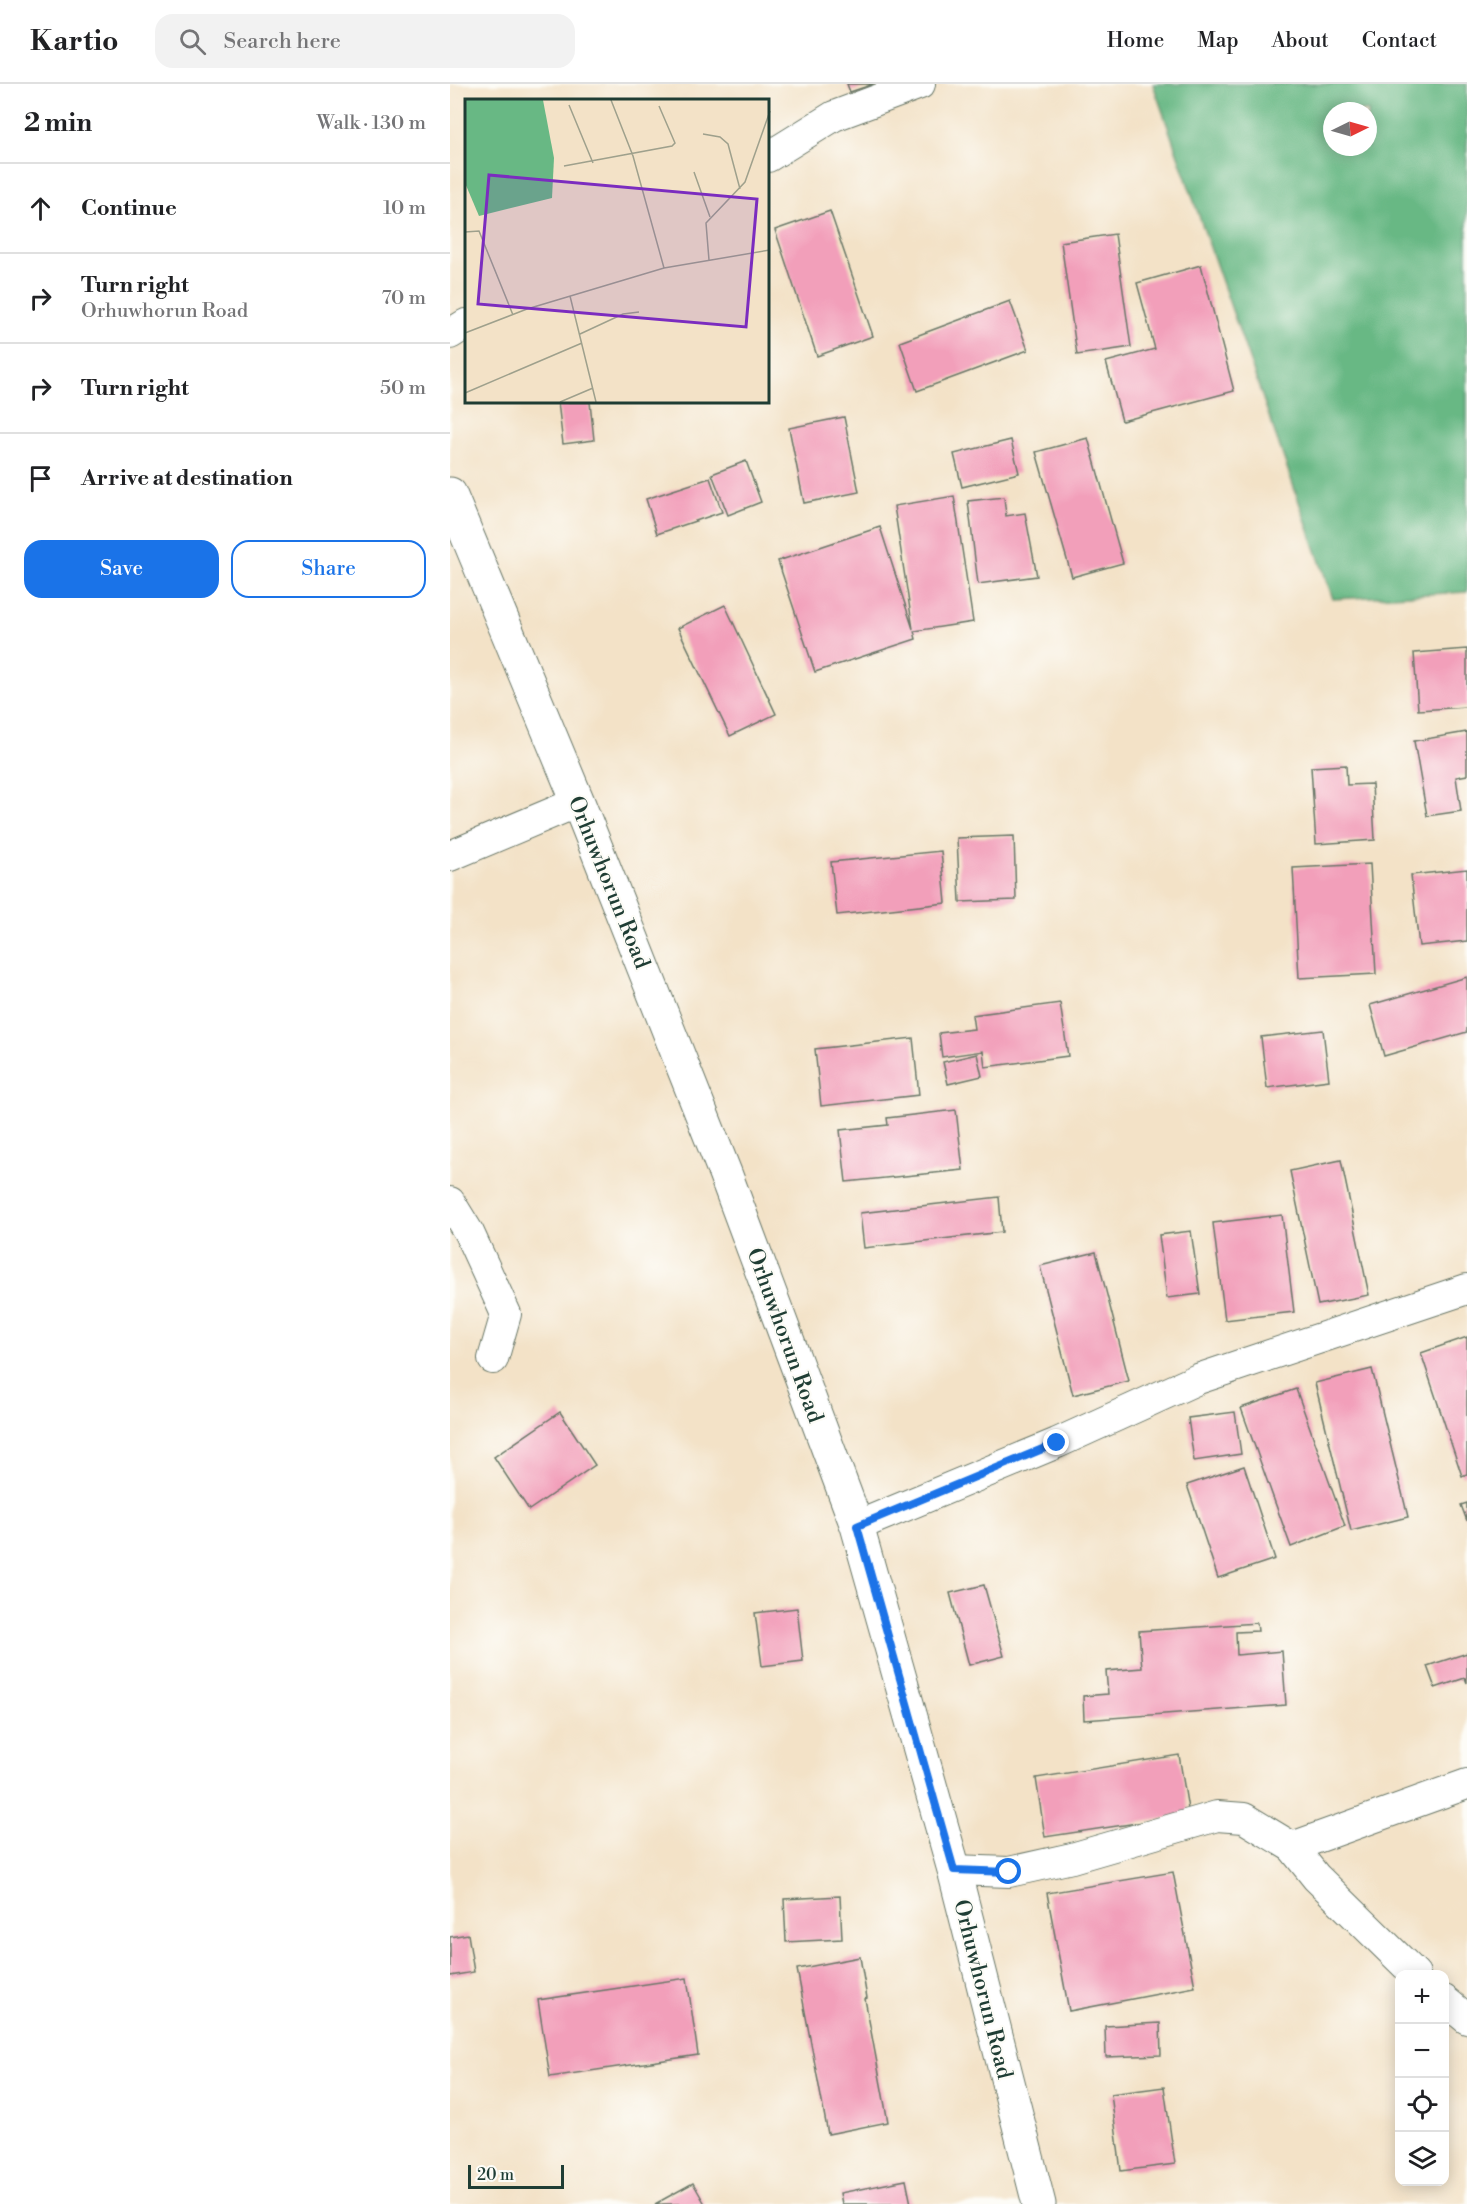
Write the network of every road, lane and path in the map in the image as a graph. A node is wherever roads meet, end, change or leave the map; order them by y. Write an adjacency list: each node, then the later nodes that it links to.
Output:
1 (920, 84): 2 (street)
2 (770, 156)
3 (465, 325): 4 (street)
4 (450, 334)
5 (450, 494): 6 (street, Orhuwhorun Road)
6 (578, 802): 7 (street); 11 (street, Orhuwhorun Road)
7 (450, 856)
8 (450, 1202): 10 (street)
9 (1467, 1289): 11 (street)
10 (493, 1359)
11 (857, 1526): 14 (street, Orhuwhorun Road)
12 (1467, 1784): 13 (street)
13 (1292, 1847): 14 (street); 15 (street)
14 (954, 1870): 18 (street, Orhuwhorun Road)
15 (1411, 1970)
16 (1449, 2004): 17 (street)
17 (1467, 2019)
18 (1039, 2204)

